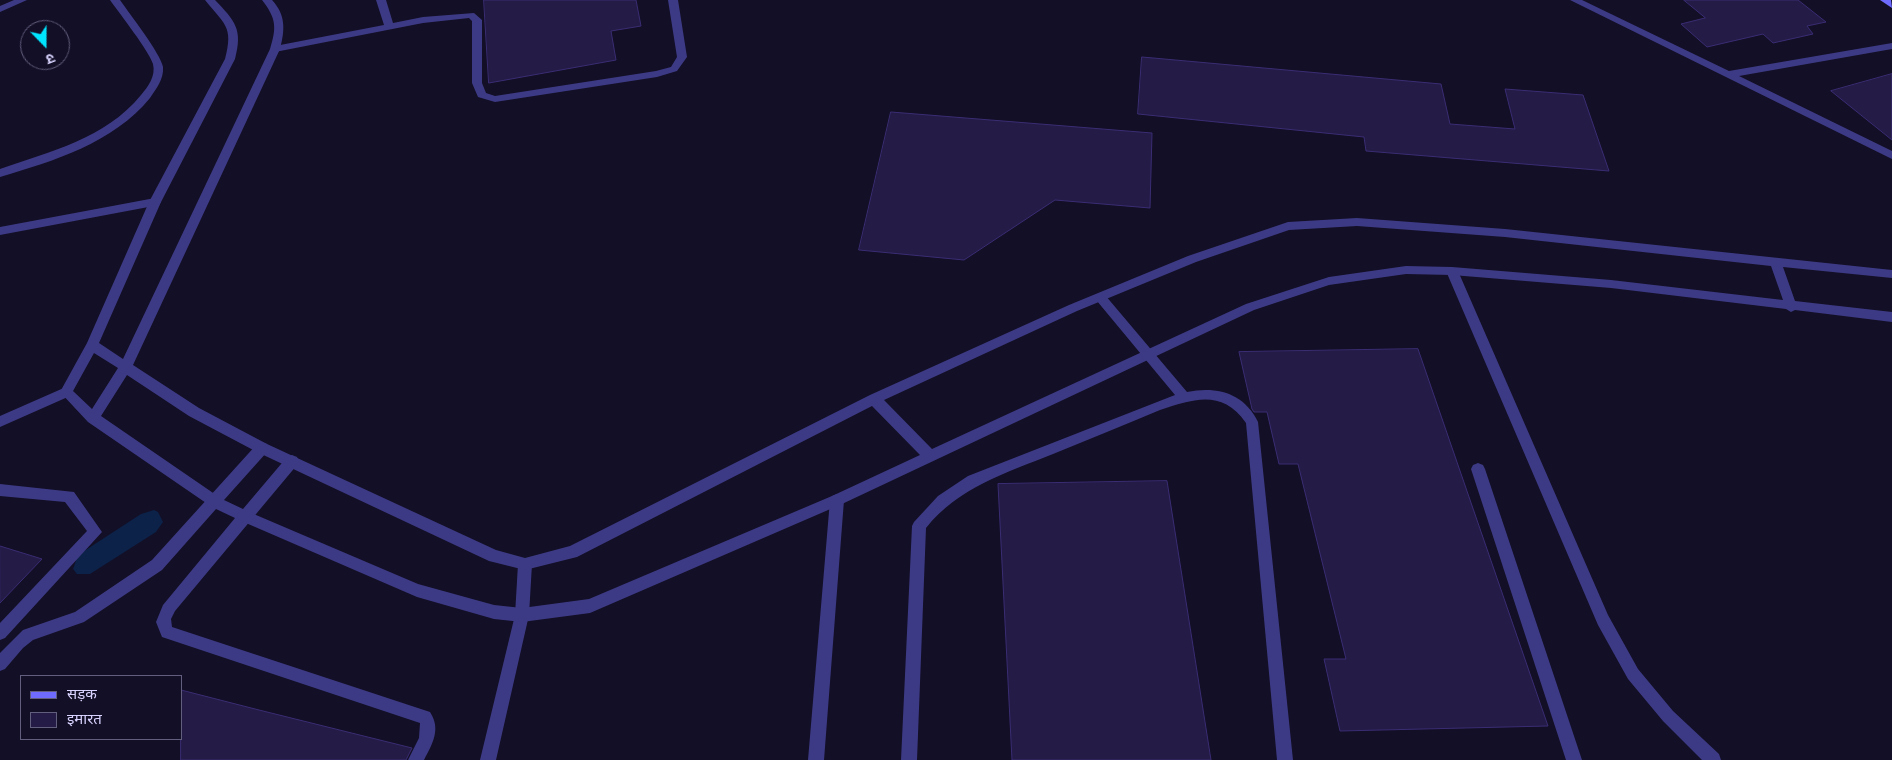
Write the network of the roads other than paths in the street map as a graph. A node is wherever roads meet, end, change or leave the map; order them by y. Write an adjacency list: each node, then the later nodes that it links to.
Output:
1 (22, 0): 10 (street)
2 (115, 0): 16 (street)
3 (210, 0): 17 (street)
4 (267, 0): 13 (street)
5 (381, 0): 11 (street)
6 (673, 0): 11 (street)
7 (1575, 0): 14 (street)
8 (1885, 0): 9 (main road)
9 (1892, 5)
10 (0, 9)
11 (390, 27): 13 (street)
12 (1892, 46): 14 (street)
13 (275, 49): 27 (street)
14 (1727, 76): 15 (street)
15 (1892, 155)
16 (0, 173)
17 (156, 202): 18 (street); 25 (street)
18 (0, 231)
19 (1776, 263): 21 (street); 22 (street); 23 (street)
20 (1452, 270): 23 (street); 26 (street); 51 (street)
21 (1892, 274)
22 (1101, 298): 26 (street); 30 (street)
23 (1791, 307): 24 (street)
24 (1892, 317)
25 (92, 345): 27 (street); 28 (street)
26 (1148, 352): 29 (street); 34 (street)
27 (125, 368): 31 (street); 33 (street)
28 (66, 392): 31 (street); 32 (street)
29 (1184, 397): 48 (street); 49 (street)
30 (874, 399): 34 (street); 41 (street)
31 (93, 418): 39 (street)
32 (0, 422)
33 (262, 448): 35 (street); 39 (street)
34 (930, 456): 38 (street)
35 (292, 461): 40 (street); 41 (street)
36 (1478, 469): 50 (street)
37 (0, 490): 43 (street)
38 (837, 500): 42 (street); 47 (street)
39 (214, 501): 40 (street); 44 (street)
40 (244, 516): 42 (street); 45 (street)
41 (525, 564): 42 (street)
42 (522, 615): 46 (street)
43 (0, 633)
44 (0, 664)
45 (416, 760)
46 (488, 760)
47 (816, 760)
48 (908, 760)
49 (1285, 760)
50 (1574, 760)
51 (1713, 760)

